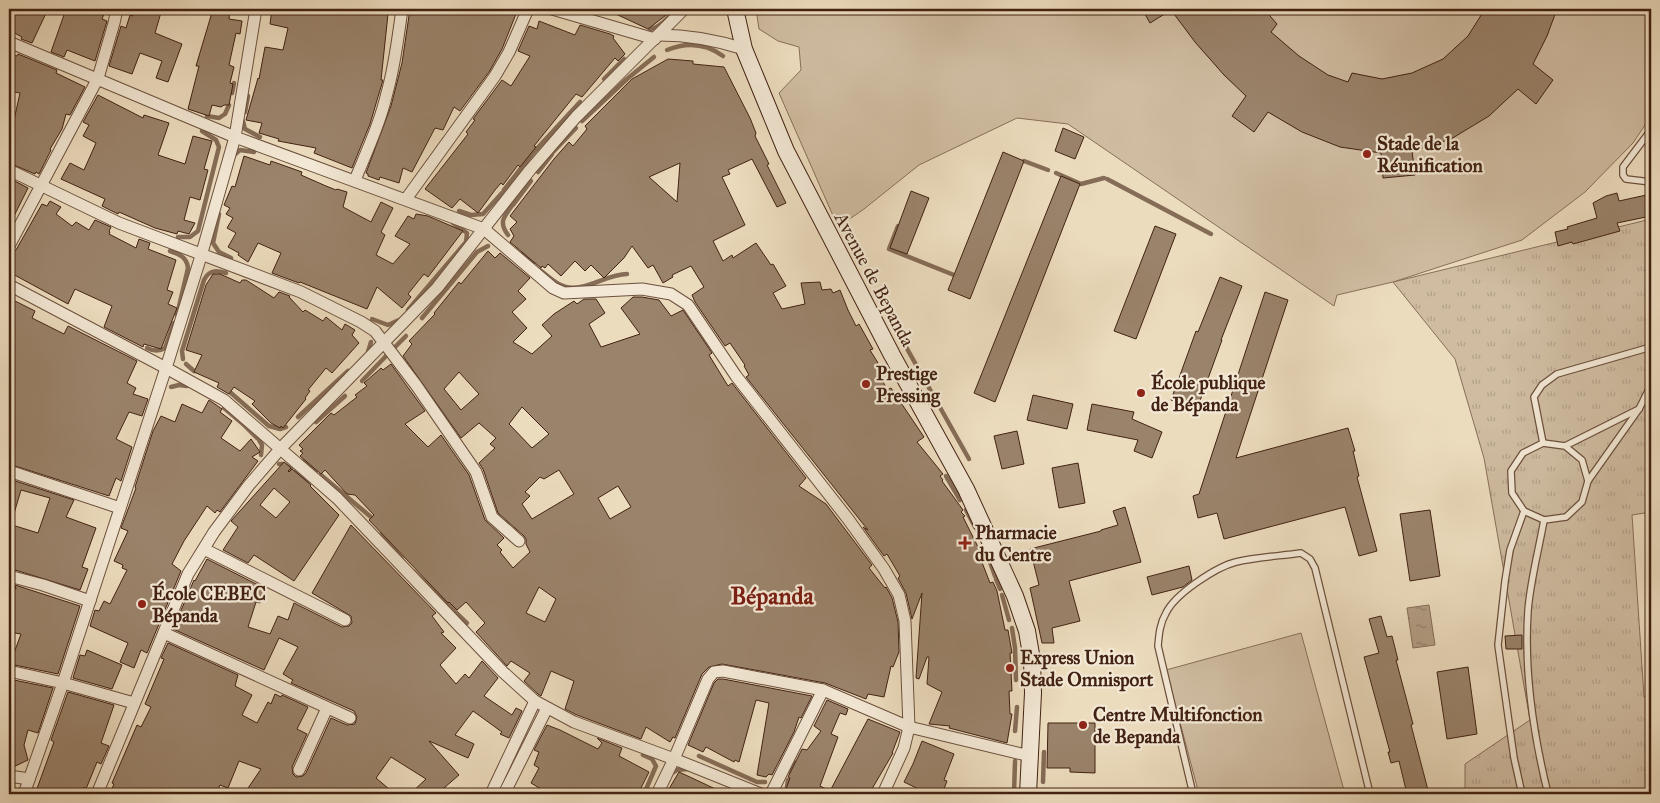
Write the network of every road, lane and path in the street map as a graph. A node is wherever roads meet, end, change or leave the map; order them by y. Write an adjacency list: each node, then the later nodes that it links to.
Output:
1 (117, 9): 11 (street)
2 (256, 9): 13 (street)
3 (402, 9): 15 (street)
4 (528, 9): 18 (street)
5 (552, 9): 8 (street)
6 (684, 9): 8 (street)
7 (735, 9): 10 (main road, Avenue de Bepanda)
8 (657, 37): 10 (street); 19 (street)
9 (9, 42): 11 (street)
10 (744, 49): 51 (main road, Avenue de Bepanda)
11 (98, 78): 13 (street); 17 (street)
12 (1651, 130): 16 (lane)
13 (235, 137): 15 (street); 21 (street)
14 (9, 170): 17 (street)
15 (355, 180): 18 (street)
16 (1651, 182)
17 (41, 186): 20 (street); 21 (street)
18 (406, 199): 19 (street)
19 (484, 229): 23 (street); 50 (street)
20 (9, 246)
21 (201, 256): 23 (street); 25 (street)
22 (9, 285): 25 (street)
23 (385, 342): 30 (street); 36 (street)
24 (1651, 347): 28 (lane)
25 (166, 368): 30 (street); 33 (street)
26 (1651, 385): 27 (lane)
27 (1639, 409): 29 (lane); 32 (lane)
28 (1543, 443): 29 (lane); 34 (lane)
29 (1565, 446): 32 (lane)
30 (281, 448): 37 (street); 45 (street)
31 (9, 471): 33 (street)
32 (1588, 480): 35 (lane)
33 (120, 508): 39 (street)
34 (1524, 511): 35 (lane); 67 (lane)
35 (1544, 520): 68 (lane)
36 (519, 542)
37 (204, 549): 40 (street); 41 (street)
38 (9, 576): 39 (street)
39 (90, 601): 43 (street)
40 (345, 620)
41 (164, 633): 46 (street); 47 (street)
42 (9, 671): 43 (street)
43 (63, 683): 46 (street); 55 (street)
44 (823, 690): 50 (street); 52 (street); 62 (street)
45 (535, 701): 48 (street); 58 (street)
46 (134, 703): 57 (street)
47 (327, 708): 49 (street); 53 (street)
48 (547, 708): 52 (street); 59 (street)
49 (350, 718)
50 (909, 727): 51 (street); 63 (street)
51 (1030, 756): 64 (main road, Avenue de Bepanda)
52 (674, 759): 60 (street); 61 (street)
53 (299, 770)
54 (9, 776): 55 (street)
55 (29, 780): 56 (street)
56 (24, 794)
57 (97, 794)
58 (491, 794)
59 (504, 794)
60 (657, 794)
61 (761, 794)
62 (771, 794)
63 (884, 794)
64 (1028, 794)
65 (1193, 794): 66 (lane)
66 (1370, 794)
67 (1522, 794)
68 (1548, 794)

